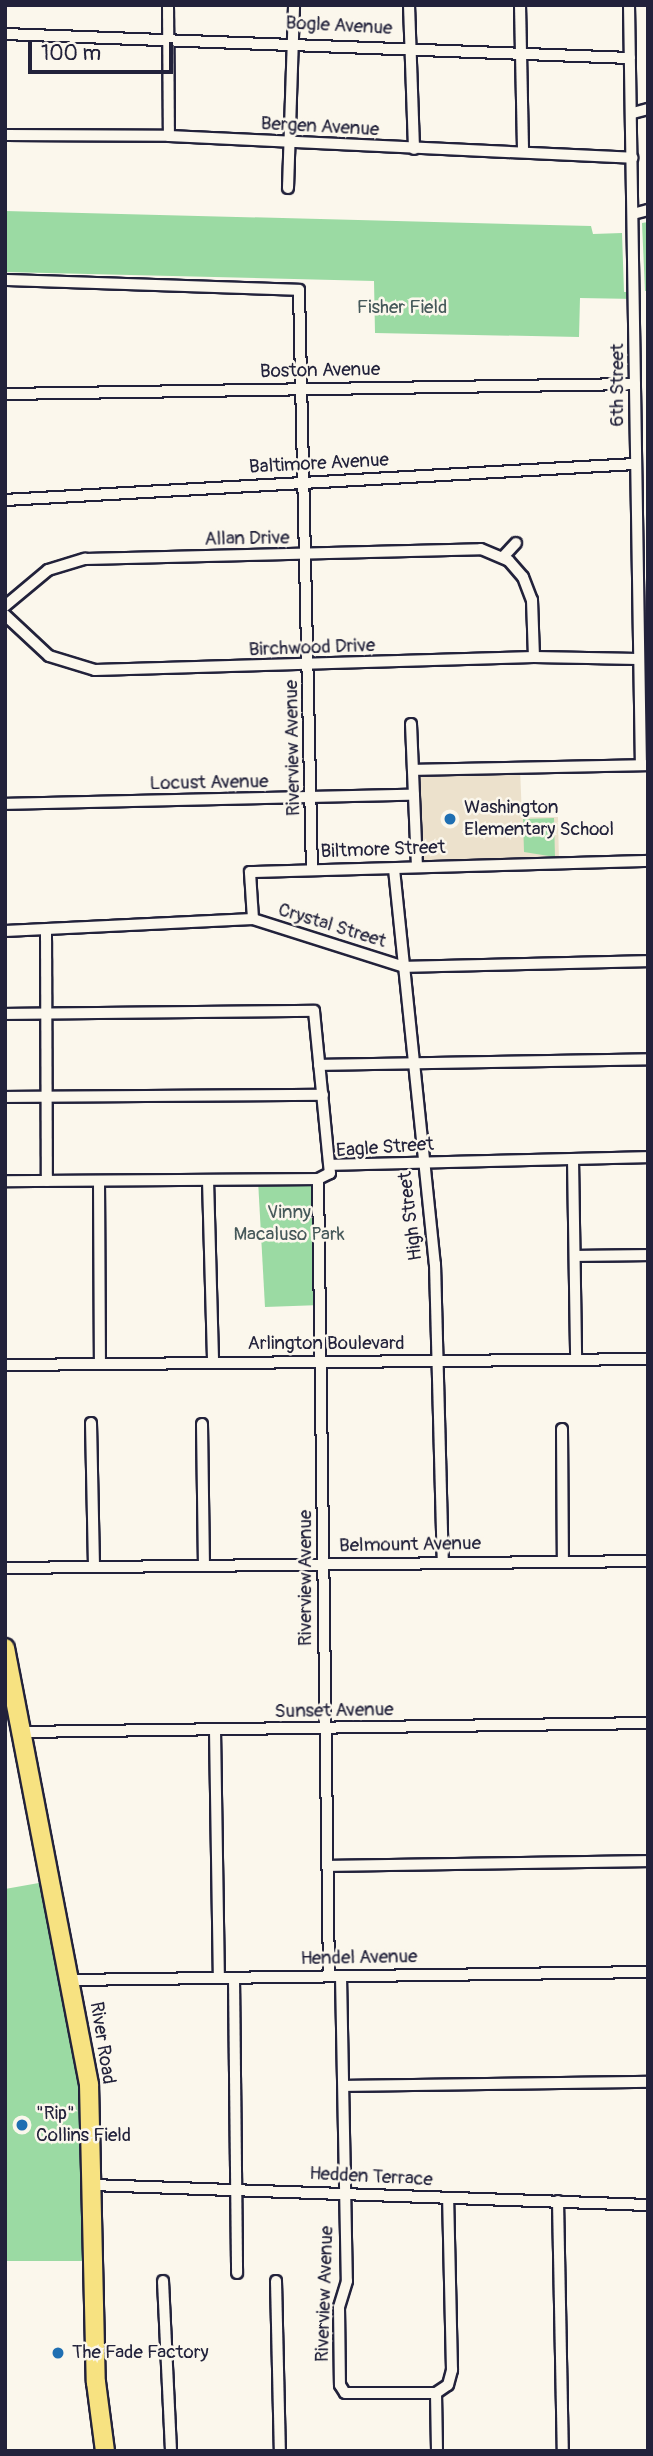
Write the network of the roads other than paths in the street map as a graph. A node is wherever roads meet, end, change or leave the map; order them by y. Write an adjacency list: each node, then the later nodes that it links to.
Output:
1 (168, 5): 7 (street)
2 (294, 5): 8 (street)
3 (409, 5): 9 (street)
4 (520, 5): 10 (street)
5 (629, 5): 11 (street, 6th Street)
6 (5, 34): 7 (street, Bogle Avenue)
7 (169, 37): 8 (street, Bogle Avenue); 15 (street)
8 (292, 41): 9 (street, Bogle Avenue); 16 (street)
9 (410, 48): 10 (street, Bogle Avenue); 17 (street)
10 (522, 52): 11 (street, Bogle Avenue); 18 (street)
11 (630, 58): 13 (street, 6th Street)
12 (648, 109): 13 (street)
13 (633, 113): 19 (street, 6th Street)
14 (5, 135): 15 (street, Bergen Avenue)
15 (169, 136): 16 (street, Bergen Avenue)
16 (289, 143): 17 (street, Bergen Avenue); 20 (street)
17 (414, 149): 18 (street, Bergen Avenue)
18 (523, 152): 19 (street, Bergen Avenue)
19 (632, 158): 22 (street, 6th Street)
20 (288, 188)
21 (648, 210): 22 (street)
22 (633, 214): 25 (street, 6th Street)
23 (5, 280): 27 (street, Riverview Avenue)
24 (648, 355): 25 (street)
25 (635, 356): 26 (street, 6th Street)
26 (635, 384): 27 (street, Boston Avenue); 29 (street, 6th Street)
27 (304, 389): 28 (street, Boston Avenue); 30 (street, Riverview Avenue)
28 (5, 394)
29 (635, 464): 30 (street, Baltimore Avenue); 38 (street, 6th Street)
30 (305, 482): 31 (street, Baltimore Avenue); 33 (street, Riverview Avenue)
31 (5, 500)
32 (516, 543): 34 (street)
33 (306, 556): 34 (street, Allan Drive); 35 (street, Allan Drive); 39 (street, Riverview Avenue)
34 (503, 557): 37 (street)
35 (5, 606)
36 (5, 615): 39 (street, Birchwood Drive)
37 (534, 656): 38 (street, Birchwood Drive); 39 (street, Birchwood Drive)
38 (638, 659): 41 (street, 6th Street)
39 (309, 666): 44 (street, Riverview Avenue)
40 (411, 724): 42 (street)
41 (644, 765): 42 (street)
42 (413, 770): 43 (street)
43 (414, 795): 44 (street, Locust Avenue); 47 (street)
44 (313, 798): 45 (street, Locust Avenue); 49 (street, Riverview Avenue)
45 (5, 804)
46 (648, 861): 47 (street, Biltmore Street)
47 (417, 867): 48 (street, Biltmore Street)
48 (394, 869): 49 (street, Biltmore Street); 54 (street, High Street)
49 (312, 870): 50 (street, Biltmore Street)
50 (253, 919): 52 (street, Crystal Street); 54 (street, Crystal Street)
51 (5, 931): 52 (street, Crystal Street)
52 (46, 931): 56 (street)
53 (648, 961): 54 (street, Crystal Street)
54 (404, 967): 58 (street, High Street)
55 (5, 1014): 56 (street)
56 (46, 1014): 59 (street); 61 (street)
57 (648, 1059): 58 (street)
58 (415, 1064): 59 (street); 65 (street, High Street)
59 (319, 1065): 60 (street)
60 (323, 1095): 61 (street); 66 (street)
61 (47, 1096): 62 (street); 70 (street)
62 (5, 1097)
63 (648, 1157): 64 (street, Eagle Street)
64 (573, 1159): 65 (street, Eagle Street); 73 (street)
65 (423, 1162): 66 (street, Eagle Street); 78 (street, High Street)
66 (330, 1165): 67 (street, Eagle Street)
67 (318, 1179): 68 (street, Eagle Street); 77 (street, Riverview Avenue)
68 (208, 1180): 71 (street, Eagle Street); 76 (street)
69 (5, 1181): 70 (street, Eagle Street)
70 (47, 1181): 71 (street, Eagle Street)
71 (99, 1181): 79 (street)
72 (648, 1255): 73 (street)
73 (576, 1256): 75 (street)
74 (648, 1359): 75 (street, Arlington Boulevard)
75 (576, 1360): 78 (street, Arlington Boulevard)
76 (213, 1362): 77 (street, Arlington Boulevard); 79 (street, Arlington Boulevard)
77 (322, 1362): 78 (street, Arlington Boulevard); 87 (street, Riverview Avenue)
78 (437, 1362): 84 (street, High Street)
79 (100, 1363): 80 (street, Arlington Boulevard)
80 (5, 1365)
81 (91, 1423): 89 (street)
82 (202, 1424): 88 (street)
83 (562, 1429): 85 (street)
84 (443, 1561): 85 (street, Belmount Avenue); 87 (street, Belmount Avenue)
85 (563, 1561): 86 (street, Belmount Avenue)
86 (648, 1561)
87 (324, 1563): 88 (street, Belmount Avenue); 93 (street, Riverview Avenue)
88 (204, 1565): 89 (street, Belmount Avenue)
89 (93, 1567): 90 (street, Belmount Avenue)
90 (5, 1569)
91 (5, 1647): 95 (main road, River Road)
92 (648, 1724): 93 (street, Sunset Avenue)
93 (325, 1728): 94 (street, Sunset Avenue); 97 (street, Riverview Avenue)
94 (215, 1730): 95 (street, Sunset Avenue); 101 (street)
95 (22, 1732): 103 (main road, River Road)
96 (648, 1861): 97 (street)
97 (328, 1866): 99 (street, Riverview Avenue)
98 (648, 1972): 100 (street, Hendel Avenue)
99 (329, 1976): 100 (street, Hendel Avenue); 102 (street, Hendel Avenue)
100 (341, 1976): 105 (street, Riverview Avenue)
101 (219, 1978): 102 (street, Hendel Avenue); 103 (street, Hendel Avenue)
102 (234, 1978): 107 (street)
103 (70, 1980): 106 (main road, River Road)
104 (648, 2082): 105 (street)
105 (344, 2086): 108 (street, Riverview Avenue)
106 (92, 2185): 107 (street, Hedden Terrace); 116 (main road, River Road)
107 (234, 2189): 108 (street, Hedden Terrace); 112 (street)
108 (345, 2193): 109 (street, Hedden Terrace); 115 (street, Riverview Avenue)
109 (449, 2198): 110 (street, Hedden Terrace); 115 (street)
110 (558, 2201): 111 (street, Hedden Terrace); 120 (street)
111 (648, 2205)
112 (237, 2273)
113 (163, 2281): 117 (street)
114 (276, 2281): 118 (street)
115 (436, 2393): 119 (street)
116 (104, 2451)
117 (171, 2451)
118 (280, 2451)
119 (437, 2451)
120 (563, 2451)

